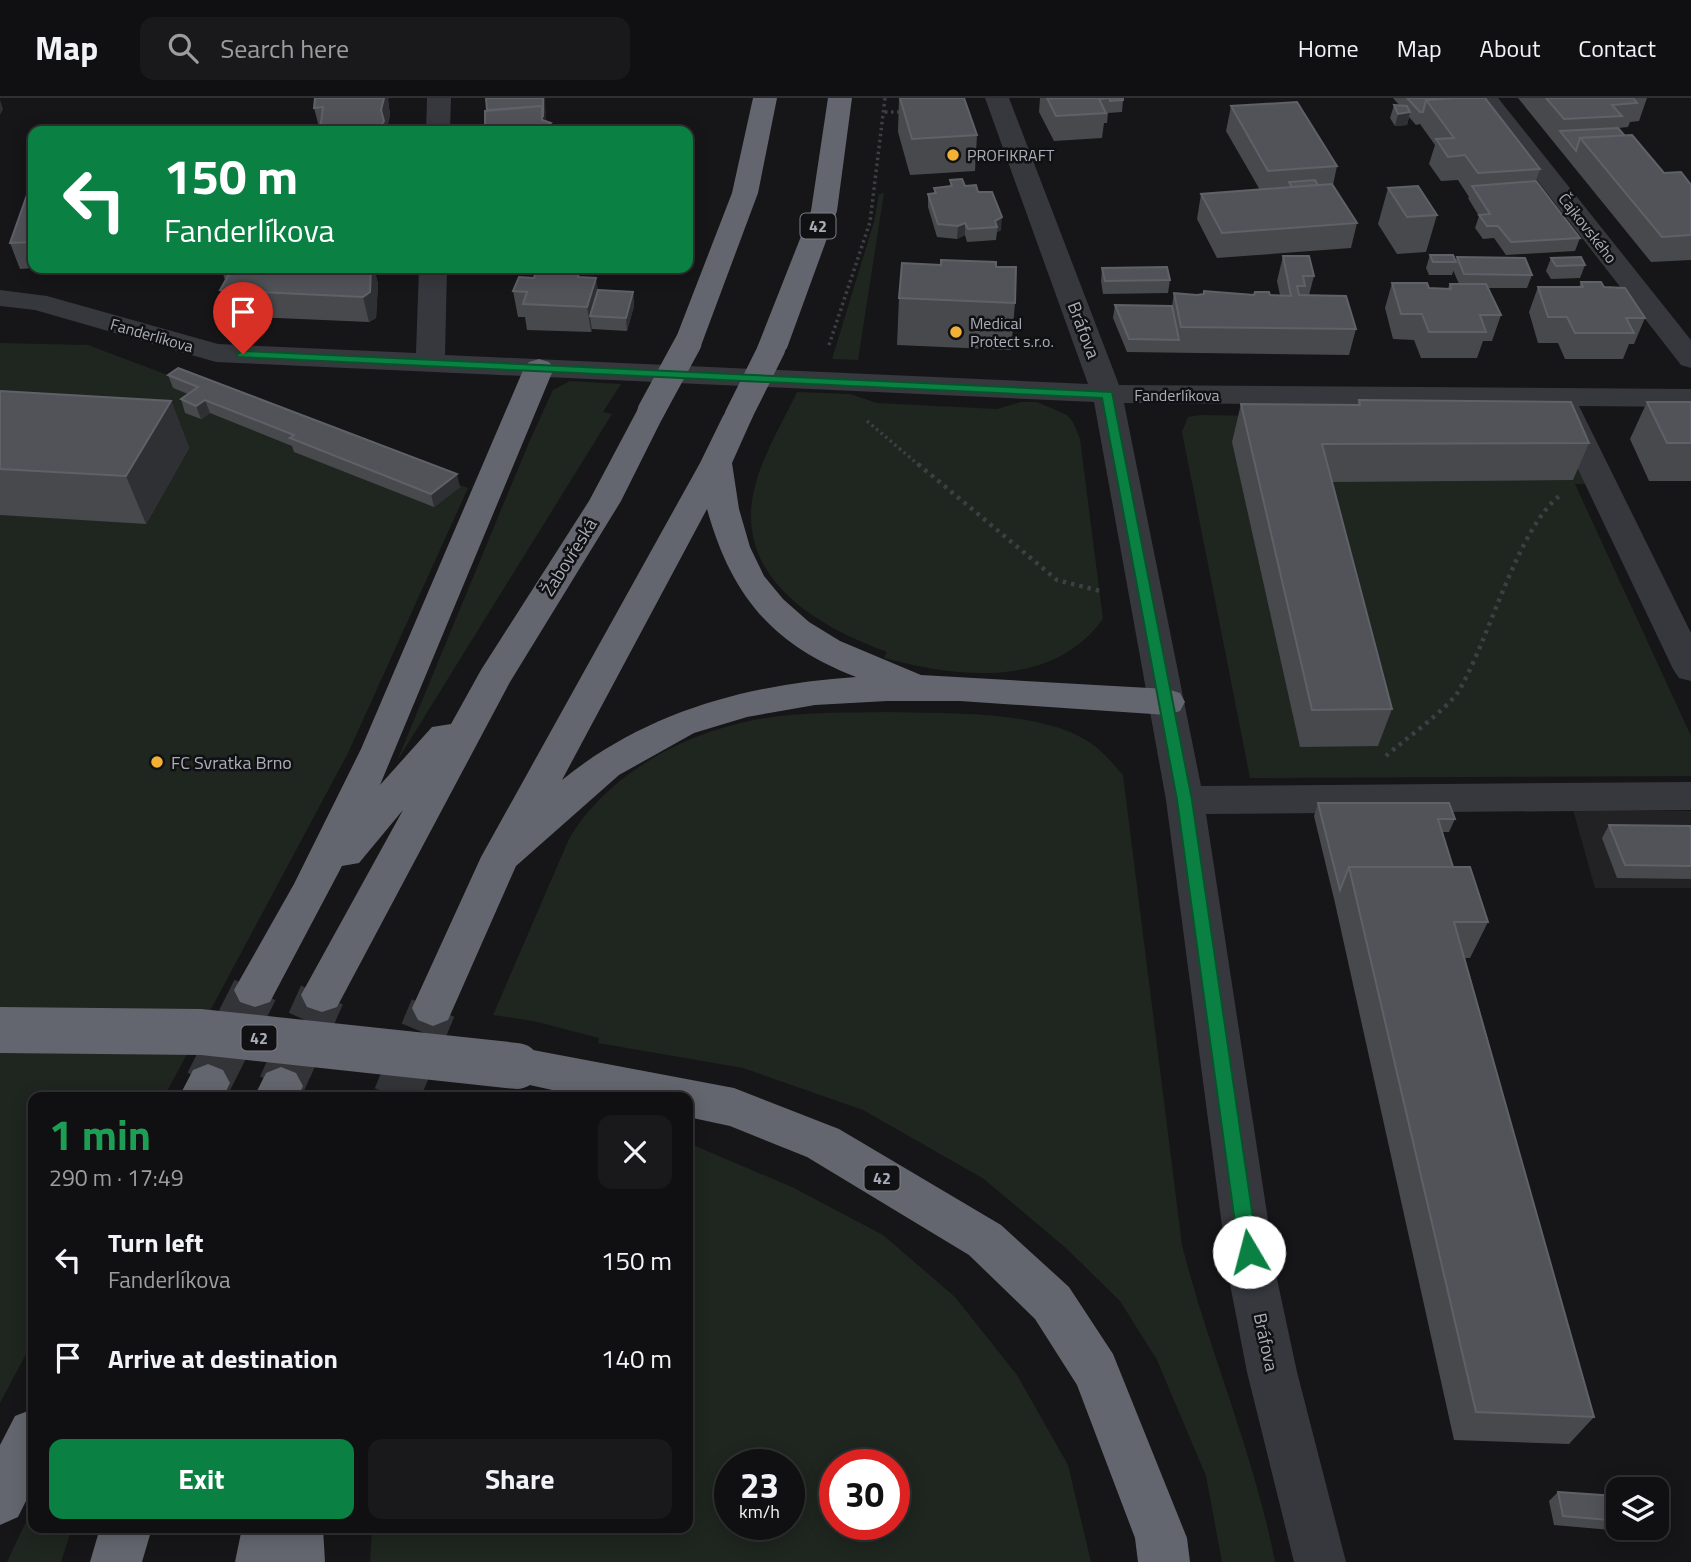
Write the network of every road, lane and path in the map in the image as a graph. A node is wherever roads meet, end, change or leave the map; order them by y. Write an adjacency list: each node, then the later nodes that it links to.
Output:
1 (439, 98): 8 (street)
2 (765, 98): 22 (highway, Žabovřeská, bridge)
3 (839, 98): 18 (highway, 42, bridge)
4 (997, 98): 15 (street, Bráfova)
5 (1485, 98): 11 (street, Čajkovského)
6 (913, 111): 7 (path)
7 (886, 113)
8 (438, 126)
9 (433, 273): 12 (street)
10 (0, 299): 12 (street, Fanderlíkova)
11 (1691, 359)
12 (430, 363): 13 (street, Fanderlíkova)
13 (539, 368): 14 (street, Fanderlíkova); 29 (highway)
14 (837, 383): 15 (street, Fanderlíkova); 20 (path)
15 (1107, 394): 16 (street, Fanderlíkova); 20 (street, Bráfova)
16 (1559, 397): 17 (street, Fanderlíkova); 19 (street)
17 (1691, 398)
18 (716, 463): 23 (highway); 28 (highway, 42)
19 (1595, 471): 21 (street); 25 (path)
20 (1148, 603): 24 (street, Bráfova)
21 (1691, 669)
22 (494, 679): 29 (highway); 31 (highway, Žabovřeská)
23 (922, 686): 24 (highway); 28 (highway)
24 (1167, 702): 27 (street, Bráfova)
25 (1378, 764)
26 (1691, 796): 27 (street)
27 (1185, 800): 46 (street, Bráfova)
28 (501, 857): 32 (highway, 42)
29 (311, 891): 30 (highway)
30 (255, 990)
31 (322, 995)
32 (433, 1008)
33 (0, 1030): 34 (highway, 42, bridge)
34 (655, 1092)
35 (693, 1099): 45 (highway, 42)
36 (28, 1445): 37 (highway); 38 (highway)
37 (0, 1499)
38 (0, 1508)
39 (125, 1533): 42 (highway)
40 (267, 1533): 43 (highway)
41 (297, 1533): 44 (highway)
42 (116, 1562)
43 (261, 1562)
44 (299, 1562)
45 (1164, 1562)
46 (1320, 1562)

